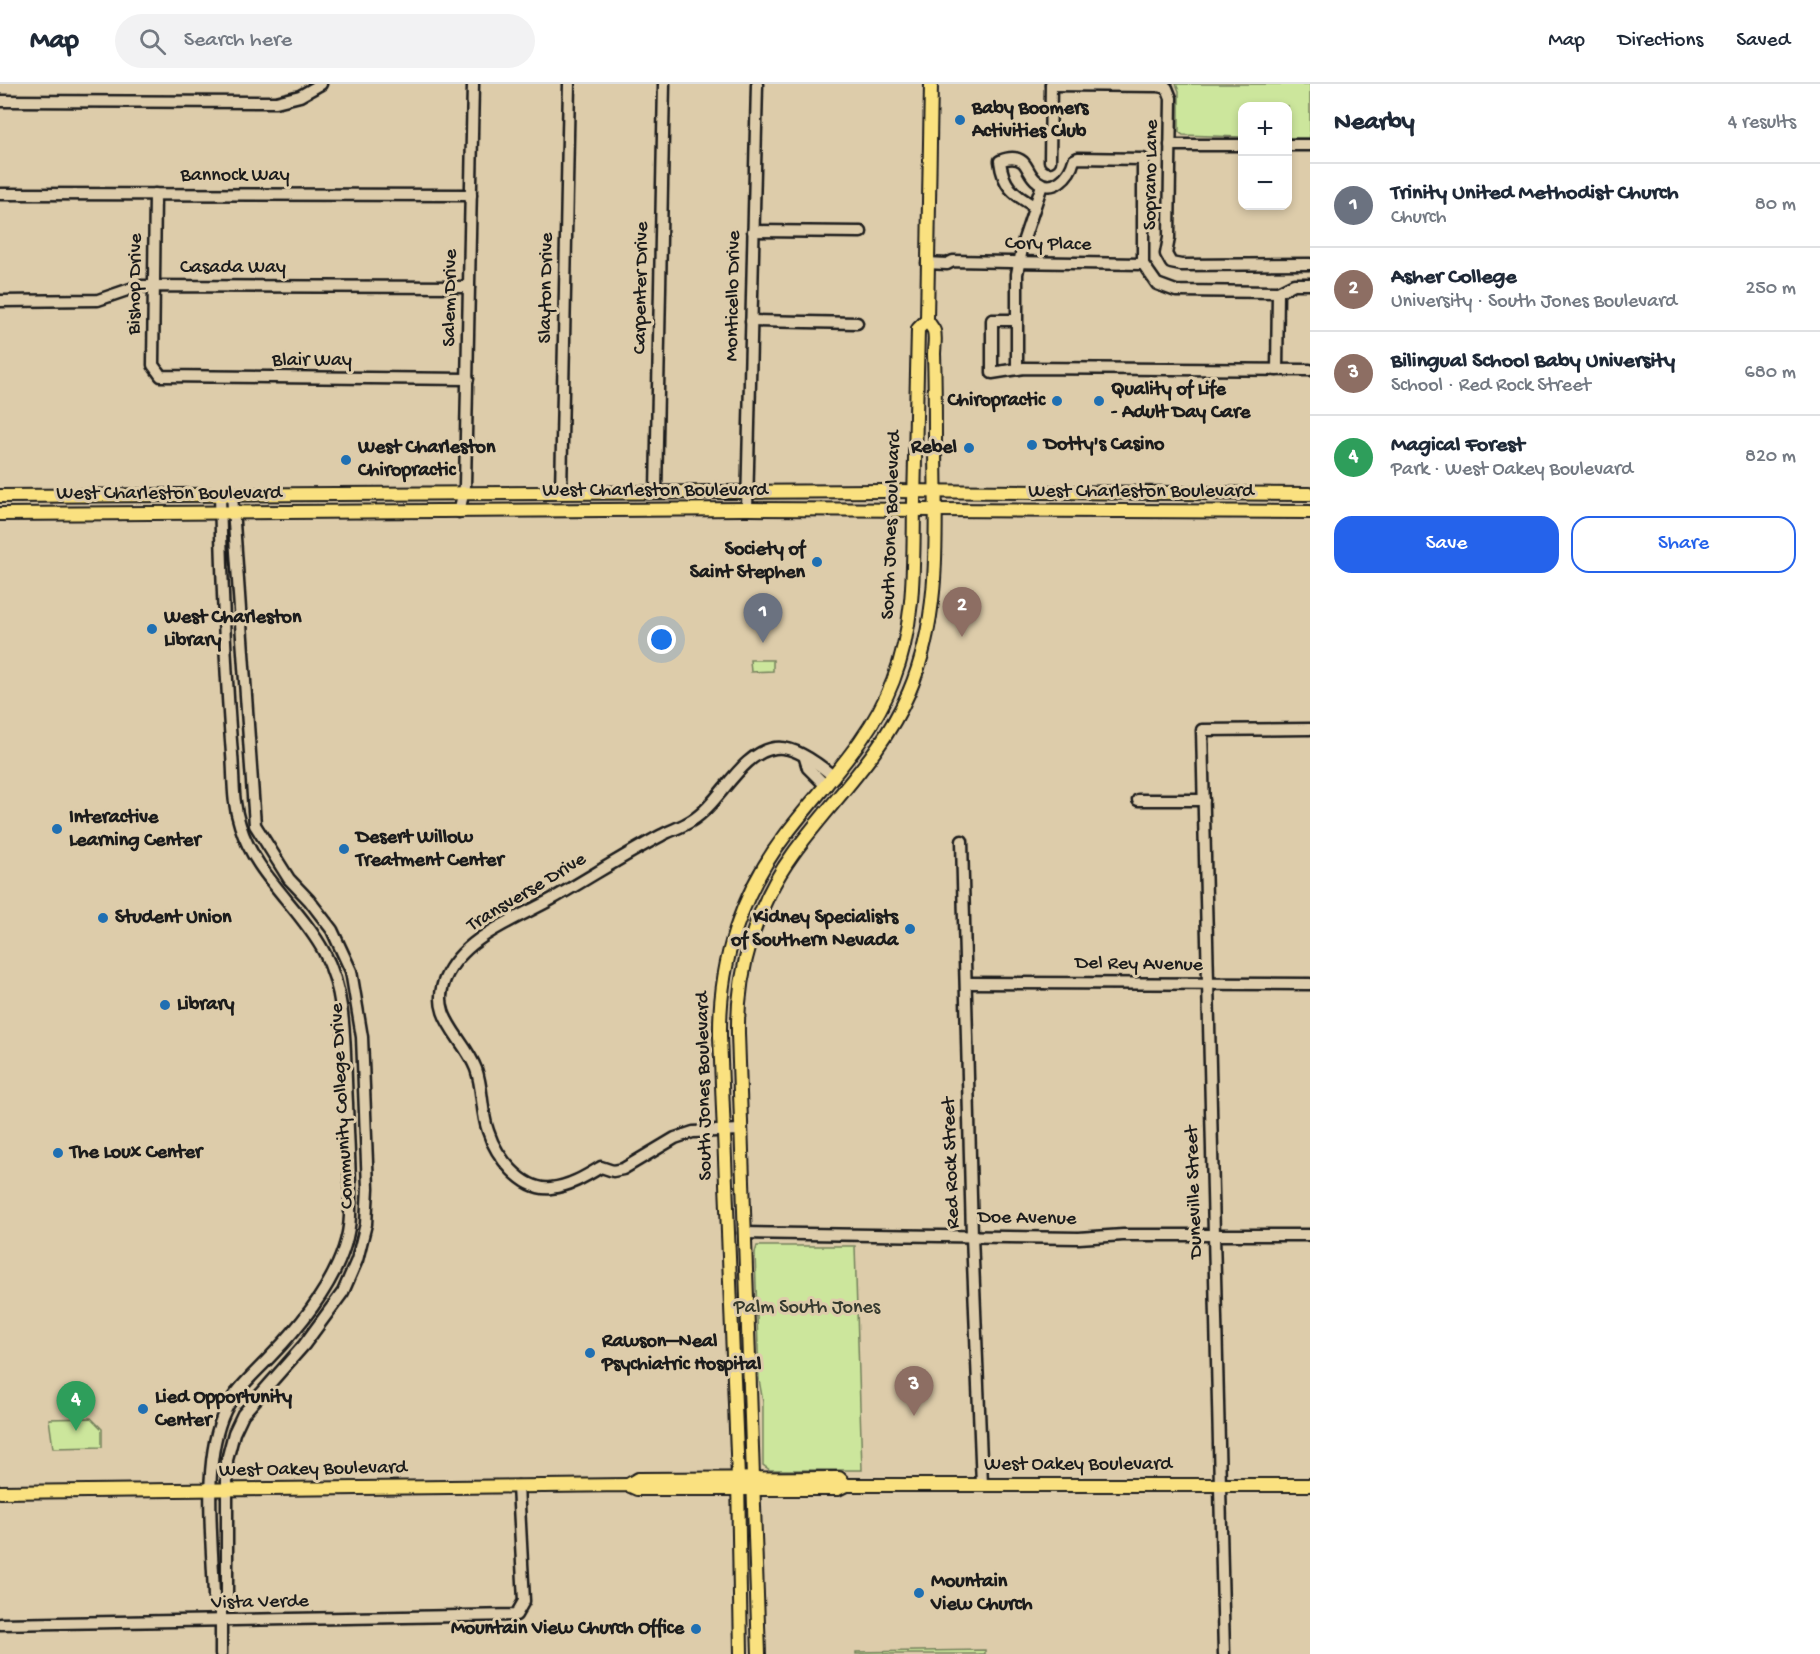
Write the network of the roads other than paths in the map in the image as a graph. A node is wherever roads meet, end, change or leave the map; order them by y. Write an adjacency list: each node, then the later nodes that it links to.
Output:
1 (321, 84): 8 (street)
2 (473, 84): 17 (street, Salem Drive)
3 (569, 84): 45 (street, Slayton Drive)
4 (664, 84): 41 (street, Carpenter Drive)
5 (757, 84): 19 (street, Monticello Drive)
6 (931, 84): 21 (main road, South Jones Boulevard)
7 (1051, 84): 9 (street, Soprano Lane); 13 (street)
8 (0, 101)
9 (1170, 144): 10 (street); 24 (street, Soprano Lane)
10 (1238, 145)
11 (1292, 145): 12 (street)
12 (1310, 145)
13 (1050, 161)
14 (1042, 185): 18 (street); 18 (street); 23 (street)
15 (0, 194): 16 (street, Bannock Way)
16 (155, 194): 17 (street, Bannock Way); 26 (street, Bishop Drive)
17 (471, 195): 27 (street, Salem Drive)
18 (1034, 206): 22 (street)
19 (753, 231): 20 (street); 32 (street, Monticello Drive)
20 (861, 232)
21 (927, 260): 22 (street, Cory Place); 30 (main road, South Jones Boulevard)
22 (1020, 262): 23 (street, Cory Place); 31 (street)
23 (1143, 264): 28 (street)
24 (1310, 264)
25 (1310, 284): 28 (street)
26 (153, 286): 27 (street, Casada Way); 29 (street, Casada Way); 37 (street, Bishop Drive)
27 (469, 287): 38 (street, Salem Drive)
28 (1278, 292): 35 (street)
29 (0, 301)
30 (927, 320): 39 (main road, South Jones Boulevard); 40 (main road, South Jones Boulevard)
31 (1016, 320): 34 (street); 34 (street)
32 (751, 321): 33 (street); 43 (street, Monticello Drive)
33 (857, 323)
34 (1017, 369): 35 (street)
35 (1277, 370): 36 (street)
36 (1310, 370)
37 (157, 374): 38 (street, Blair Way)
38 (468, 379): 44 (street, Salem Drive)
39 (914, 491): 40 (main road, West Charleston Boulevard); 43 (main road, West Charleston Boulevard); 52 (main road, South Jones Boulevard)
40 (935, 491): 46 (main road, West Charleston Boulevard); 53 (main road, South Jones Boulevard)
41 (656, 492): 42 (main road, West Charleston Boulevard); 45 (main road, West Charleston Boulevard)
42 (683, 492): 43 (main road, West Charleston Boulevard); 51 (main road)
43 (748, 492): 50 (street, Monticello Drive)
44 (465, 493): 45 (main road, West Charleston Boulevard); 47 (main road, West Charleston Boulevard); 55 (street, Salem Drive)
45 (561, 493)
46 (1212, 493): 48 (main road, West Charleston Boulevard); 54 (main road)
47 (226, 494): 49 (main road, West Charleston Boulevard); 57 (street, Community College Drive)
48 (1310, 494)
49 (0, 496)
50 (747, 509): 51 (main road, West Charleston Boulevard); 52 (main road, West Charleston Boulevard)
51 (638, 511): 55 (main road, West Charleston Boulevard)
52 (914, 511): 53 (main road, West Charleston Boulevard); 62 (main road, South Jones Boulevard)
53 (934, 511): 54 (main road, West Charleston Boulevard); 64 (main road, South Jones Boulevard)
54 (1212, 511): 56 (main road, West Charleston Boulevard)
55 (459, 512): 57 (main road, West Charleston Boulevard)
56 (1310, 512)
57 (226, 513): 58 (main road, West Charleston Boulevard); 60 (street, Community College Drive); 61 (street, Community College Drive)
58 (0, 514)
59 (1310, 729): 66 (street, Duneville Street)
60 (232, 754): 61 (street); 70 (street, Community College Drive)
61 (249, 754): 69 (street, Community College Drive)
62 (843, 765): 63 (main road, South Jones Boulevard); 64 (main road)
63 (830, 781): 67 (main road); 71 (main road, South Jones Boulevard); 76 (street, Transverse Drive)
64 (844, 792): 67 (main road, South Jones Boulevard)
65 (1138, 800): 66 (street)
66 (1204, 800): 74 (street, Duneville Street)
67 (832, 807): 72 (main road, South Jones Boulevard)
68 (962, 841): 73 (street, Red Rock Street)
69 (346, 957): 70 (street); 79 (street, Community College Drive)
70 (329, 962): 78 (street, Community College Drive)
71 (724, 972): 72 (main road); 76 (main road, South Jones Boulevard)
72 (742, 976): 77 (main road, South Jones Boulevard)
73 (967, 983): 74 (street, Del Rey Avenue); 83 (street, Red Rock Street)
74 (1207, 984): 75 (street, Del Rey Avenue); 81 (street, Duneville Street)
75 (1310, 984)
76 (723, 1130): 77 (street, Transverse Drive); 88 (main road, South Jones Boulevard)
77 (741, 1130): 80 (main road, South Jones Boulevard)
78 (349, 1161): 79 (street); 84 (street, Community College Drive)
79 (367, 1161): 85 (street, Community College Drive)
80 (744, 1233): 83 (street, Doe Avenue); 89 (main road, South Jones Boulevard)
81 (1215, 1235): 82 (street, Doe Avenue); 83 (street, Doe Avenue); 91 (street, Duneville Street)
82 (1310, 1235)
83 (972, 1236): 90 (street, Red Rock Street)
84 (337, 1264): 85 (street); 86 (street, Community College Drive)
85 (351, 1274): 87 (street, Community College Drive)
86 (245, 1383): 87 (street); 95 (street, Community College Drive)
87 (258, 1395): 94 (street, Community College Drive)
88 (738, 1484): 89 (main road, West Oakey Boulevard); 93 (main road, West Oakey Boulevard); 100 (main road, South Jones Boulevard)
89 (753, 1484): 90 (main road, West Oakey Boulevard); 101 (main road, South Jones Boulevard)
90 (982, 1485): 91 (main road, West Oakey Boulevard)
91 (1220, 1485): 92 (main road, West Oakey Boulevard); 102 (street, Duneville Street)
92 (1310, 1485)
93 (518, 1486): 94 (main road, West Oakey Boulevard); 97 (street, Vista Verde)
94 (227, 1490): 95 (main road, West Oakey Boulevard); 97 (street, Community College Drive)
95 (212, 1491): 96 (main road, West Oakey Boulevard); 97 (street, Community College Drive)
96 (0, 1492)
97 (221, 1616): 98 (street, Vista Verde); 99 (street)
98 (0, 1624)
99 (221, 1654)
100 (741, 1654)
101 (759, 1654)
102 (1224, 1654)

